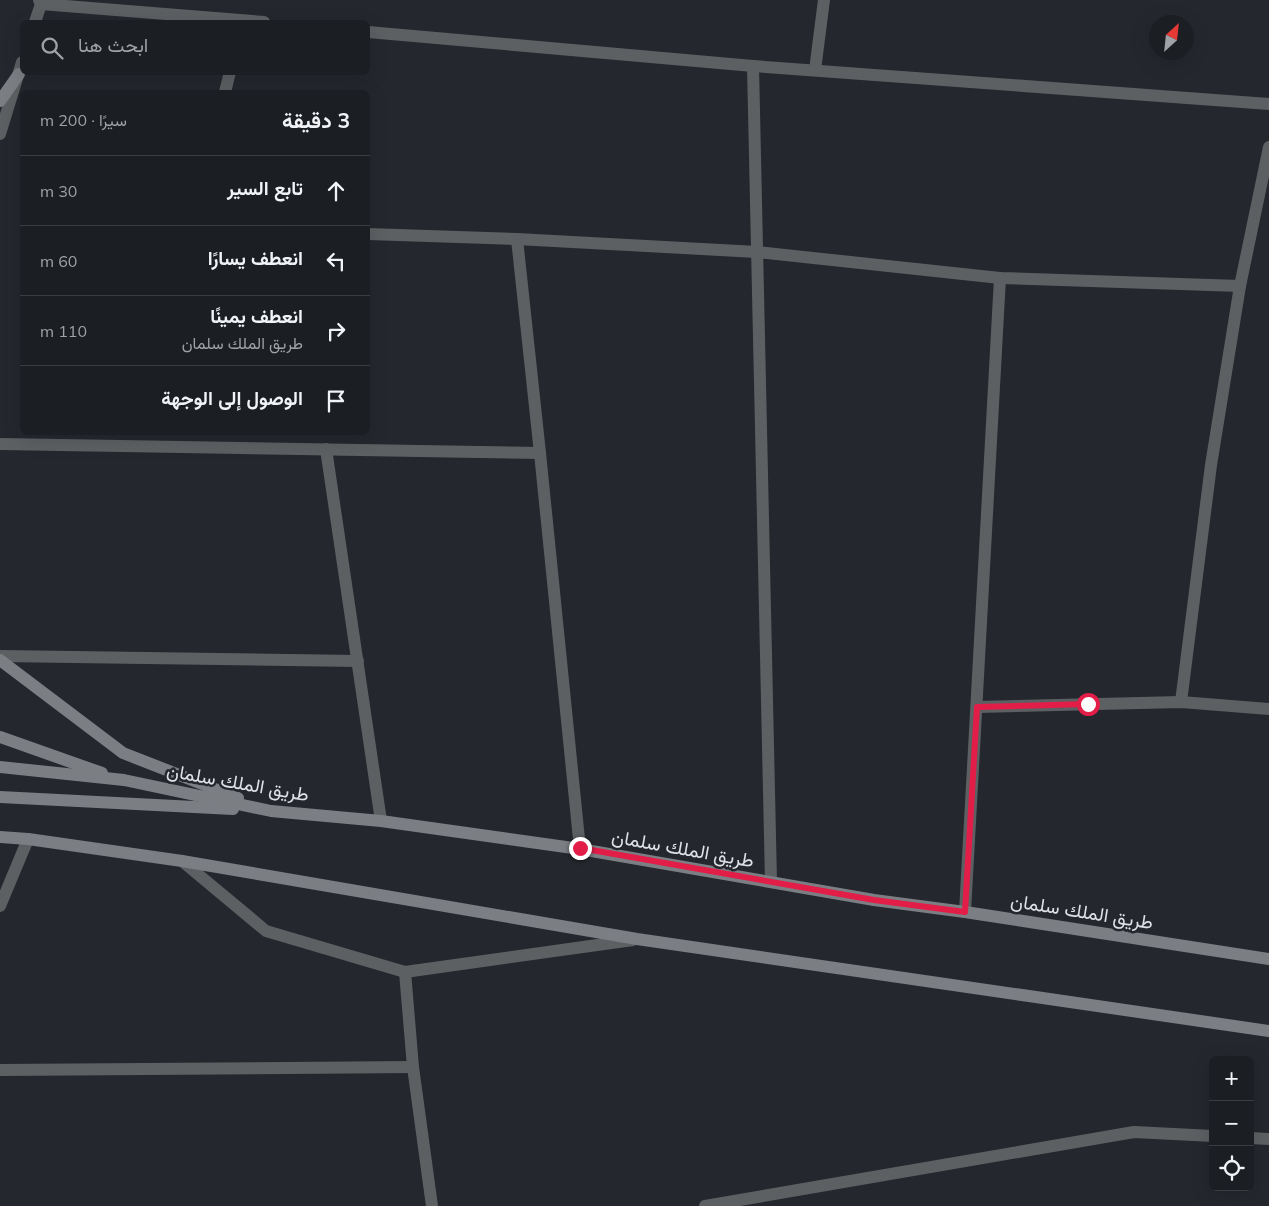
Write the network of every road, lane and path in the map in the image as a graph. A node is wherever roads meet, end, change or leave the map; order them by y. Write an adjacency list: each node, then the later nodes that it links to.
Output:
1 (824, 0): 8 (street)
2 (40, 2): 3 (street); 4 (street)
3 (36, 20)
4 (223, 20)
5 (370, 32): 6 (street)
6 (753, 66): 8 (street); 18 (street)
7 (20, 70): 12 (main road)
8 (815, 70): 13 (street)
9 (20, 71): 14 (street)
10 (229, 75): 11 (street)
11 (226, 90)
12 (0, 101)
13 (1269, 104)
14 (0, 134)
15 (1269, 147): 20 (street)
16 (370, 234): 17 (street)
17 (516, 239): 18 (street); 25 (street)
18 (757, 252): 19 (street); 42 (street)
19 (1000, 278): 20 (street); 29 (street)
20 (1240, 286): 28 (street)
21 (129, 435): 23 (street)
22 (0, 444): 23 (street)
23 (126, 446): 24 (street)
24 (326, 449): 25 (street); 27 (street)
25 (540, 453): 40 (street)
26 (0, 658): 27 (street); 35 (main road)
27 (358, 661): 36 (street)
28 (1181, 702): 29 (street); 30 (street)
29 (977, 707): 44 (street)
30 (1269, 709)
31 (0, 738): 33 (main road)
32 (0, 767): 33 (main road, طريق الملك سلمان)
33 (124, 780): 35 (main road, طريق الملك سلمان)
34 (0, 797): 35 (main road)
35 (271, 811): 36 (main road, طريق الملك سلمان)
36 (381, 821): 40 (main road, طريق الملك سلمان)
37 (0, 837): 38 (main road)
38 (28, 838): 39 (main road); 41 (main road); 43 (street)
39 (0, 842)
40 (580, 848): 42 (main road, طريق الملك سلمان)
41 (182, 861): 45 (main road); 47 (street)
42 (771, 882): 44 (main road, طريق الملك سلمان)
43 (0, 906)
44 (965, 912): 46 (main road, طريق الملك سلمان)
45 (637, 939): 47 (street); 48 (main road)
46 (1269, 959)
47 (405, 972): 49 (street)
48 (1269, 1031)
49 (413, 1067): 50 (street); 55 (street)
50 (0, 1070)
51 (1209, 1136): 54 (street)
52 (1254, 1138): 53 (street)
53 (1269, 1139)
54 (745, 1203): 56 (street)
55 (432, 1206)
56 (705, 1206)

